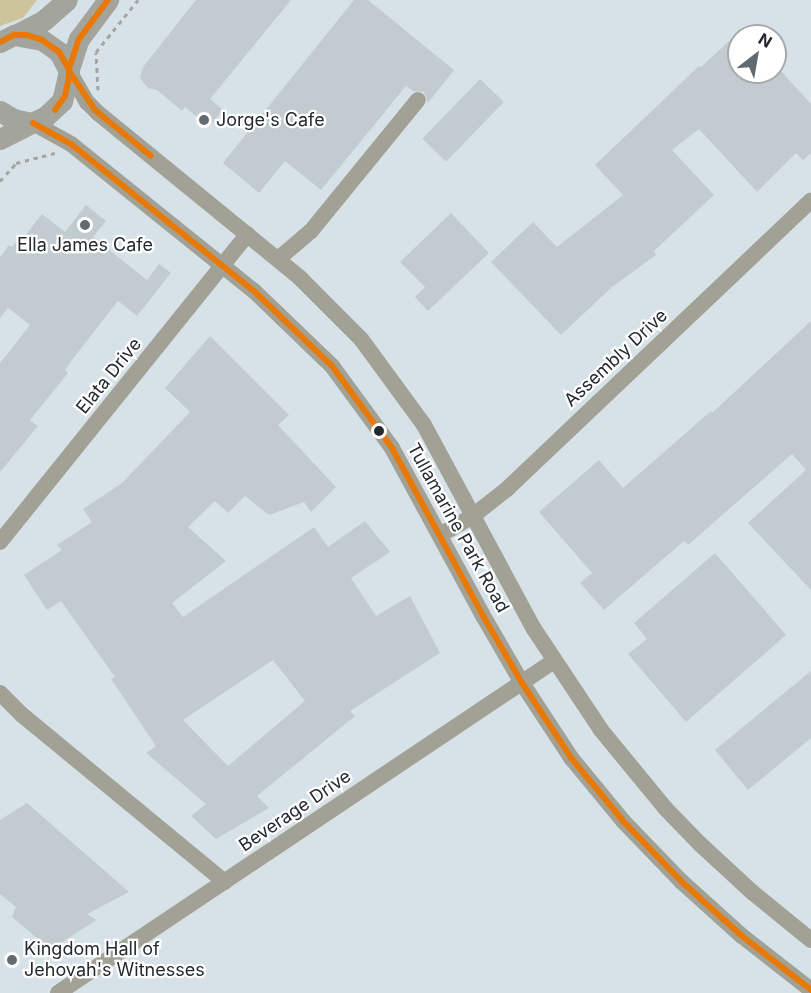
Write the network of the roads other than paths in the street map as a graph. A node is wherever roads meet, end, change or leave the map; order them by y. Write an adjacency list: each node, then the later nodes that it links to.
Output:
1 (67, 0): 3 (main road)
2 (108, 0): 4 (main road)
3 (7, 36): 4 (main road)
4 (69, 70): 7 (main road); 10 (street, Tullamarine Park Road)
5 (418, 100): 11 (street)
6 (0, 111): 7 (main road)
7 (32, 123): 8 (main road); 12 (street, Tullamarine Park Road)
8 (0, 139)
9 (811, 201): 13 (street, Assembly Drive)
10 (248, 234): 11 (street, Tullamarine Park Road); 12 (street, Elata Drive)
11 (278, 259): 13 (street, Tullamarine Park Road)
12 (223, 266): 14 (street, Tullamarine Park Road); 15 (street, Elata Drive)
13 (474, 515): 14 (street, Assembly Drive); 16 (street, Tullamarine Park Road)
14 (440, 535): 17 (street, Tullamarine Park Road)
15 (0, 542)
16 (554, 662): 17 (street, Beverage Drive); 20 (street, Tullamarine Park Road)
17 (522, 683): 19 (street, Beverage Drive); 21 (street, Tullamarine Park Road)
18 (0, 693): 19 (street)
19 (225, 882): 22 (street, Beverage Drive)
20 (811, 940)
21 (811, 990)
22 (57, 993)

